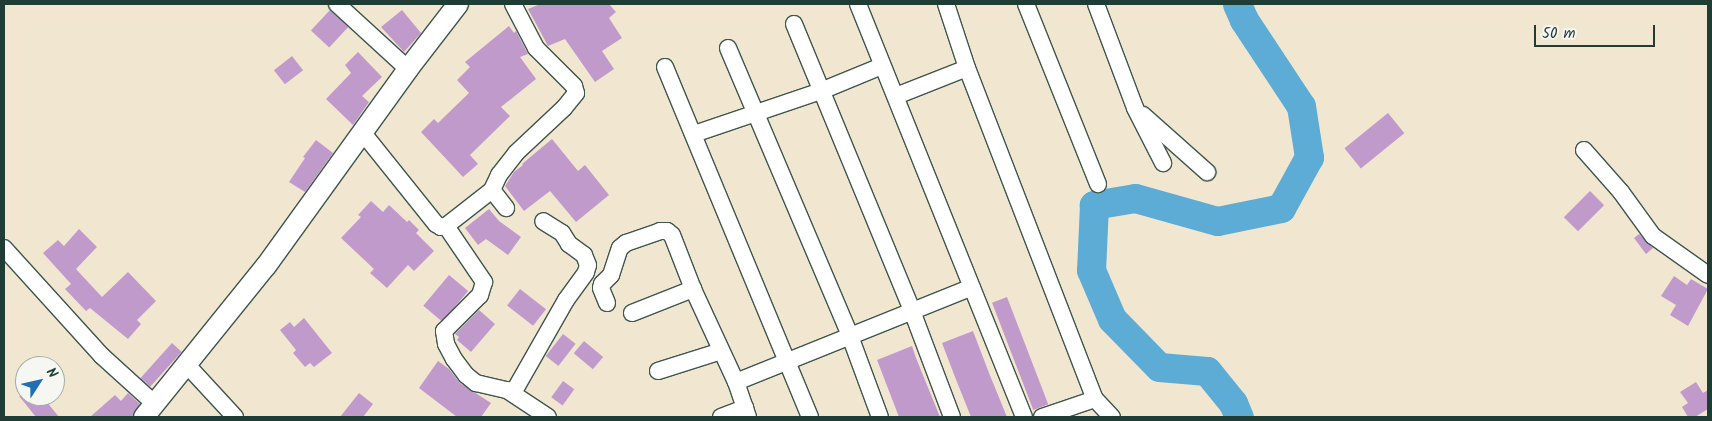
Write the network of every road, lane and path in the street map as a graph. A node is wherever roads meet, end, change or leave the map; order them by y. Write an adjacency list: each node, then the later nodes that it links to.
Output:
1 (337, 4): 13 (street)
2 (458, 4): 13 (street)
3 (513, 4): 24 (street)
4 (858, 4): 11 (street)
5 (946, 4): 12 (street)
6 (1026, 4): 23 (street)
7 (1096, 4): 16 (street)
8 (794, 24): 14 (street)
9 (728, 48): 17 (street)
10 (665, 66): 19 (street)
11 (882, 66): 14 (street); 15 (street)
12 (967, 68): 15 (street); 42 (street)
13 (408, 69): 18 (street)
14 (821, 91): 17 (street); 33 (street)
15 (896, 96): 30 (street)
16 (1135, 108): 21 (street); 22 (street)
17 (754, 114): 19 (street); 35 (street)
18 (364, 133): 27 (street); 38 (street)
19 (694, 134): 37 (street)
20 (1584, 150): 29 (street)
21 (1163, 163)
22 (1206, 172)
23 (1098, 184)
24 (492, 190): 25 (street); 27 (street)
25 (506, 208)
26 (543, 221): 41 (street)
27 (446, 226): 41 (street)
28 (4, 248): 43 (street)
29 (1708, 275)
30 (972, 286): 33 (street); 51 (street)
31 (693, 289): 32 (street); 34 (street); 36 (street)
32 (607, 303)
33 (912, 311): 35 (street); 50 (street)
34 (632, 313)
35 (850, 336): 37 (street); 49 (street)
36 (722, 351): 39 (street); 40 (street)
37 (788, 361): 40 (street); 48 (street)
38 (187, 365): 43 (street); 45 (street)
39 (658, 371)
40 (736, 382): 44 (street)
41 (512, 393): 46 (street)
42 (1095, 399): 52 (street); 53 (street)
43 (149, 410)
44 (746, 413): 47 (street)
45 (235, 417)
46 (548, 417)
47 (721, 417)
48 (810, 417)
49 (880, 417)
50 (952, 417)
51 (1024, 417)
52 (1042, 417)
53 (1112, 417)

